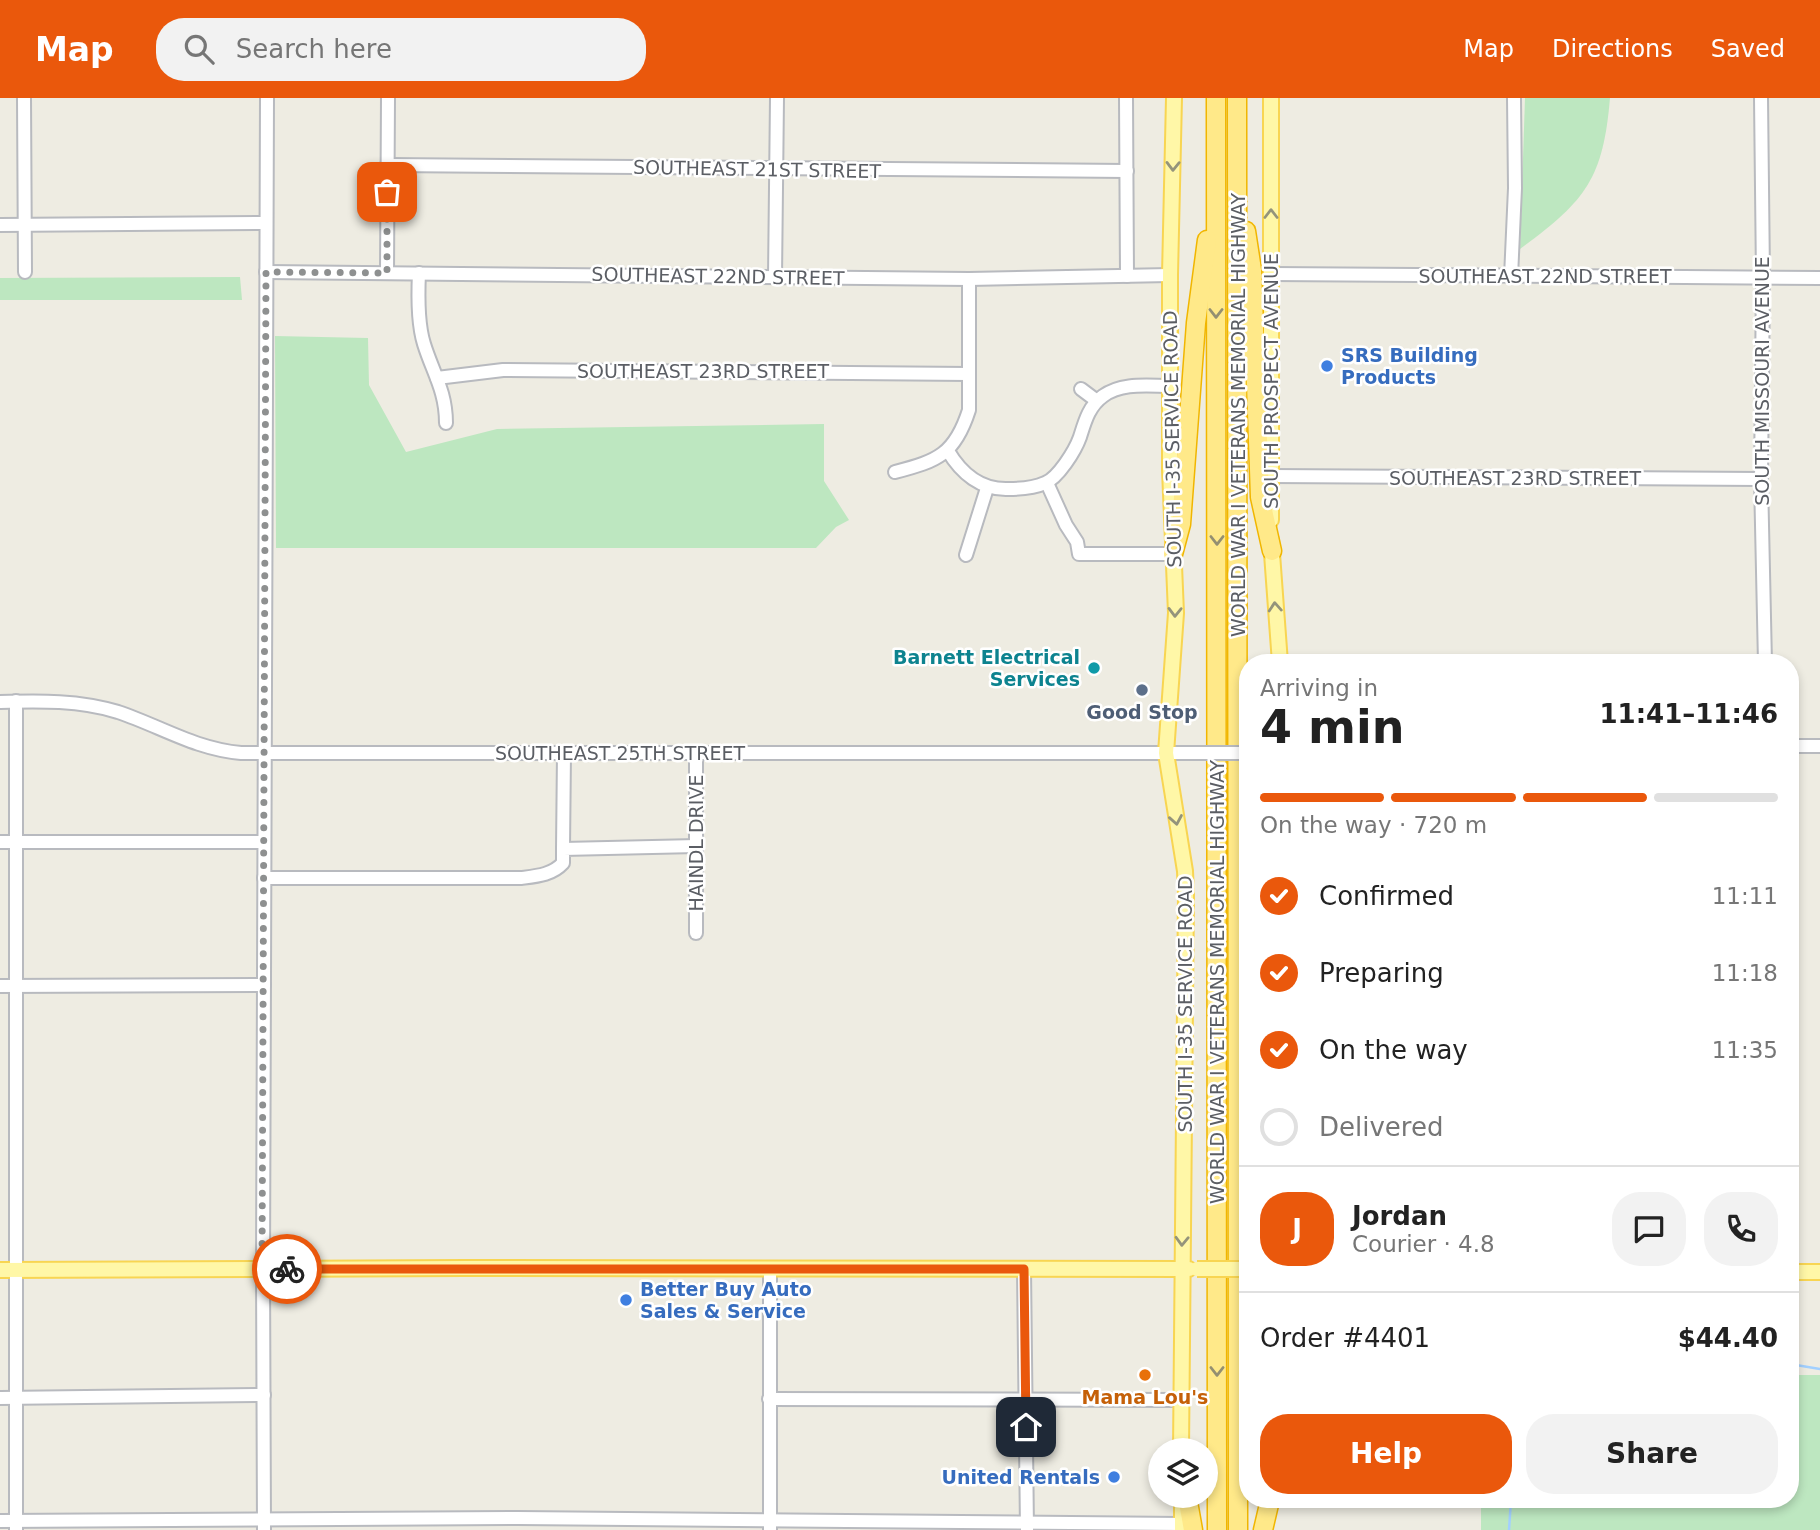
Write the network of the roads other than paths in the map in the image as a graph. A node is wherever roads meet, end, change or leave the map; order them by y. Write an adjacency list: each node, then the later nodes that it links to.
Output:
1 (24, 98): 19 (street)
2 (267, 98): 17 (street)
3 (388, 98): 12 (street)
4 (777, 98): 13 (street)
5 (1126, 98): 14 (street)
6 (1174, 98): 26 (main road, SOUTH I-35 SERVICE ROAD, one-way to 26)
7 (1216, 98): 15 (highway, WORLD WAR I VETERANS MEMORIAL HIGHWAY)
8 (1237, 98): 16 (highway, WORLD WAR I VETERANS MEMORIAL HIGHWAY)
9 (1271, 98): 24 (main road, SOUTH PROSPECT AVENUE, one-way to 9)
10 (1514, 98): 28 (street)
11 (1761, 98): 29 (street, SOUTH MISSOURI AVENUE)
12 (387, 165): 13 (street, SOUTHEAST 21ST STREET); 22 (street)
13 (775, 170): 14 (street, SOUTHEAST 21ST STREET); 27 (street)
14 (1127, 171): 25 (street)
15 (1216, 171): 45 (highway); 94 (highway, WORLD WAR I VETERANS MEMORIAL HIGHWAY, one-way to 94)
16 (1237, 174): 44 (highway); 95 (highway, WORLD WAR I VETERANS MEMORIAL HIGHWAY)
17 (266, 223): 19 (street); 21 (street)
18 (0, 225): 19 (street)
19 (26, 225): 20 (street)
20 (25, 272)
21 (266, 272): 22 (street, SOUTHEAST 22ND STREET); 53 (street)
22 (387, 273): 23 (street, SOUTHEAST 22ND STREET)
23 (419, 273): 27 (street, SOUTHEAST 22ND STREET); 33 (street)
24 (1270, 274): 28 (street, SOUTHEAST 22ND STREET); 40 (main road, SOUTH PROSPECT AVENUE)
25 (1127, 275): 26 (street, SOUTHEAST 22ND STREET); 31 (street, SOUTHEAST 22ND STREET)
26 (1170, 275): 34 (main road, SOUTH I-35 SERVICE ROAD)
27 (775, 277): 31 (street, SOUTHEAST 22ND STREET)
28 (1511, 277): 29 (street, SOUTHEAST 22ND STREET)
29 (1763, 277): 30 (street, SOUTHEAST 22ND STREET); 41 (street, SOUTH MISSOURI AVENUE)
30 (1820, 278)
31 (969, 279): 32 (street)
32 (969, 374): 33 (street, SOUTHEAST 23RD STREET); 38 (street)
33 (437, 379): 37 (street)
34 (1171, 386): 36 (street); 45 (main road, SOUTH I-35 SERVICE ROAD)
35 (1081, 389): 36 (street)
36 (1097, 401): 42 (street)
37 (446, 423)
38 (948, 451): 39 (street); 43 (street)
39 (895, 472)
40 (1269, 476): 41 (street, SOUTHEAST 23RD STREET); 44 (main road, SOUTH PROSPECT AVENUE)
41 (1760, 479): 48 (street, SOUTH MISSOURI AVENUE)
42 (1047, 483): 43 (street); 45 (street)
43 (987, 488): 46 (street)
44 (1272, 551): 47 (main road, SOUTH PROSPECT AVENUE, one-way to 44)
45 (1173, 554): 56 (main road, SOUTH I-35 SERVICE ROAD, one-way to 56)
46 (966, 555)
47 (1279, 654)
48 (1765, 654)
49 (16, 701): 50 (street, SOUTHEAST 25TH STREET); 53 (street, SOUTHEAST 25TH STREET); 59 (street)
50 (0, 702)
51 (1799, 746): 52 (street)
52 (1820, 746)
53 (264, 753): 54 (street, SOUTHEAST 25TH STREET); 60 (street)
54 (564, 753): 55 (street, SOUTHEAST 25TH STREET); 62 (street)
55 (696, 753): 56 (street, SOUTHEAST 25TH STREET); 61 (street, HAINDL DRIVE)
56 (1166, 753): 57 (street, SOUTHEAST 25TH STREET, bridge); 73 (main road, SOUTH I-35 SERVICE ROAD, one-way to 73)
57 (1239, 753)
58 (0, 842): 59 (street)
59 (17, 842): 60 (street); 65 (street)
60 (264, 842): 63 (street)
61 (697, 846): 62 (street); 64 (street, HAINDL DRIVE)
62 (564, 849): 63 (street)
63 (264, 878): 66 (street)
64 (696, 933)
65 (16, 985): 66 (street); 67 (street); 69 (street)
66 (264, 985): 70 (street)
67 (0, 986)
68 (0, 1128): 69 (street)
69 (15, 1128): 75 (street)
70 (262, 1269): 71 (main road); 75 (main road); 78 (street)
71 (770, 1269): 72 (main road); 82 (street)
72 (1024, 1269): 73 (main road); 81 (street)
73 (1181, 1269): 74 (main road, bridge); 83 (main road, SOUTH I-35 SERVICE ROAD)
74 (1239, 1269)
75 (7, 1270): 79 (street)
76 (1799, 1272): 77 (main road)
77 (1820, 1272)
78 (264, 1395): 79 (street); 89 (street)
79 (15, 1397): 80 (street); 91 (street)
80 (0, 1398)
81 (1026, 1398): 82 (street); 83 (street); 92 (street)
82 (769, 1399): 90 (street)
83 (1181, 1400): 84 (main road, SOUTH I-35 SERVICE ROAD)
84 (1181, 1438)
85 (1185, 1508): 93 (highway)
86 (1269, 1508): 96 (highway)
87 (1271, 1508): 97 (main road)
88 (0, 1521): 91 (street)
89 (264, 1525): 90 (street); 91 (street)
90 (770, 1525): 92 (street)
91 (16, 1526)
92 (1027, 1527): 93 (street)
93 (1186, 1528)
94 (1217, 1530)
95 (1238, 1530)
96 (1263, 1530)
97 (1272, 1530)

